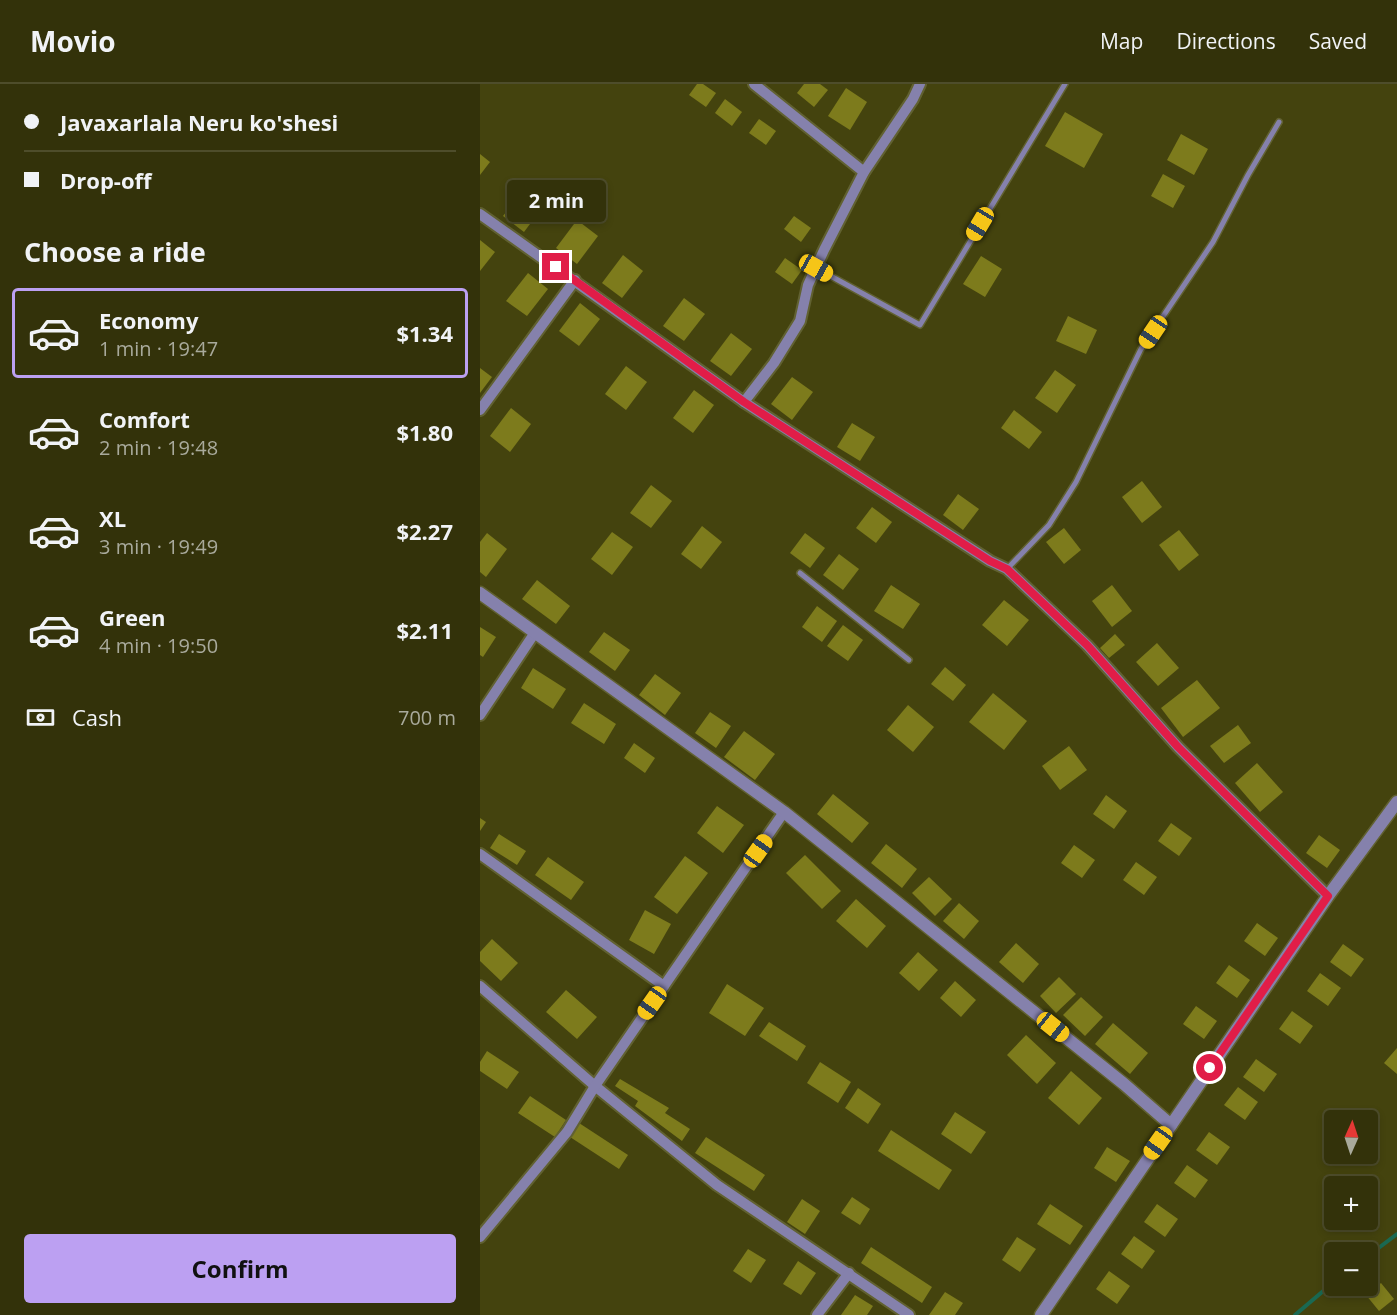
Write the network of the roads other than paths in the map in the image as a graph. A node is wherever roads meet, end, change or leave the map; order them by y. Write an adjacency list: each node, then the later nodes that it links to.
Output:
1 (754, 84): 5 (street)
2 (920, 84): 5 (street)
3 (1065, 84): 7 (lane)
4 (1279, 122): 11 (lane)
5 (864, 172): 7 (street)
6 (480, 213): 8 (street)
7 (816, 268): 9 (street)
8 (575, 280): 9 (street); 10 (street)
9 (744, 402): 11 (street)
10 (480, 410)
11 (1007, 569): 20 (street)
12 (800, 573): 15 (lane)
13 (480, 593): 14 (street)
14 (534, 634): 16 (street); 18 (street)
15 (909, 660)
16 (480, 715)
17 (1397, 802): 20 (street)
18 (784, 812): 22 (street); 24 (street)
19 (480, 854): 22 (street)
20 (1328, 896): 24 (street)
21 (480, 986): 23 (street)
22 (664, 986): 23 (street)
23 (595, 1086): 25 (street); 26 (street)
24 (1171, 1125): 29 (street)
25 (480, 1237)
26 (849, 1273): 27 (street); 28 (street)
27 (817, 1315)
28 (909, 1315)
29 (1041, 1315)

